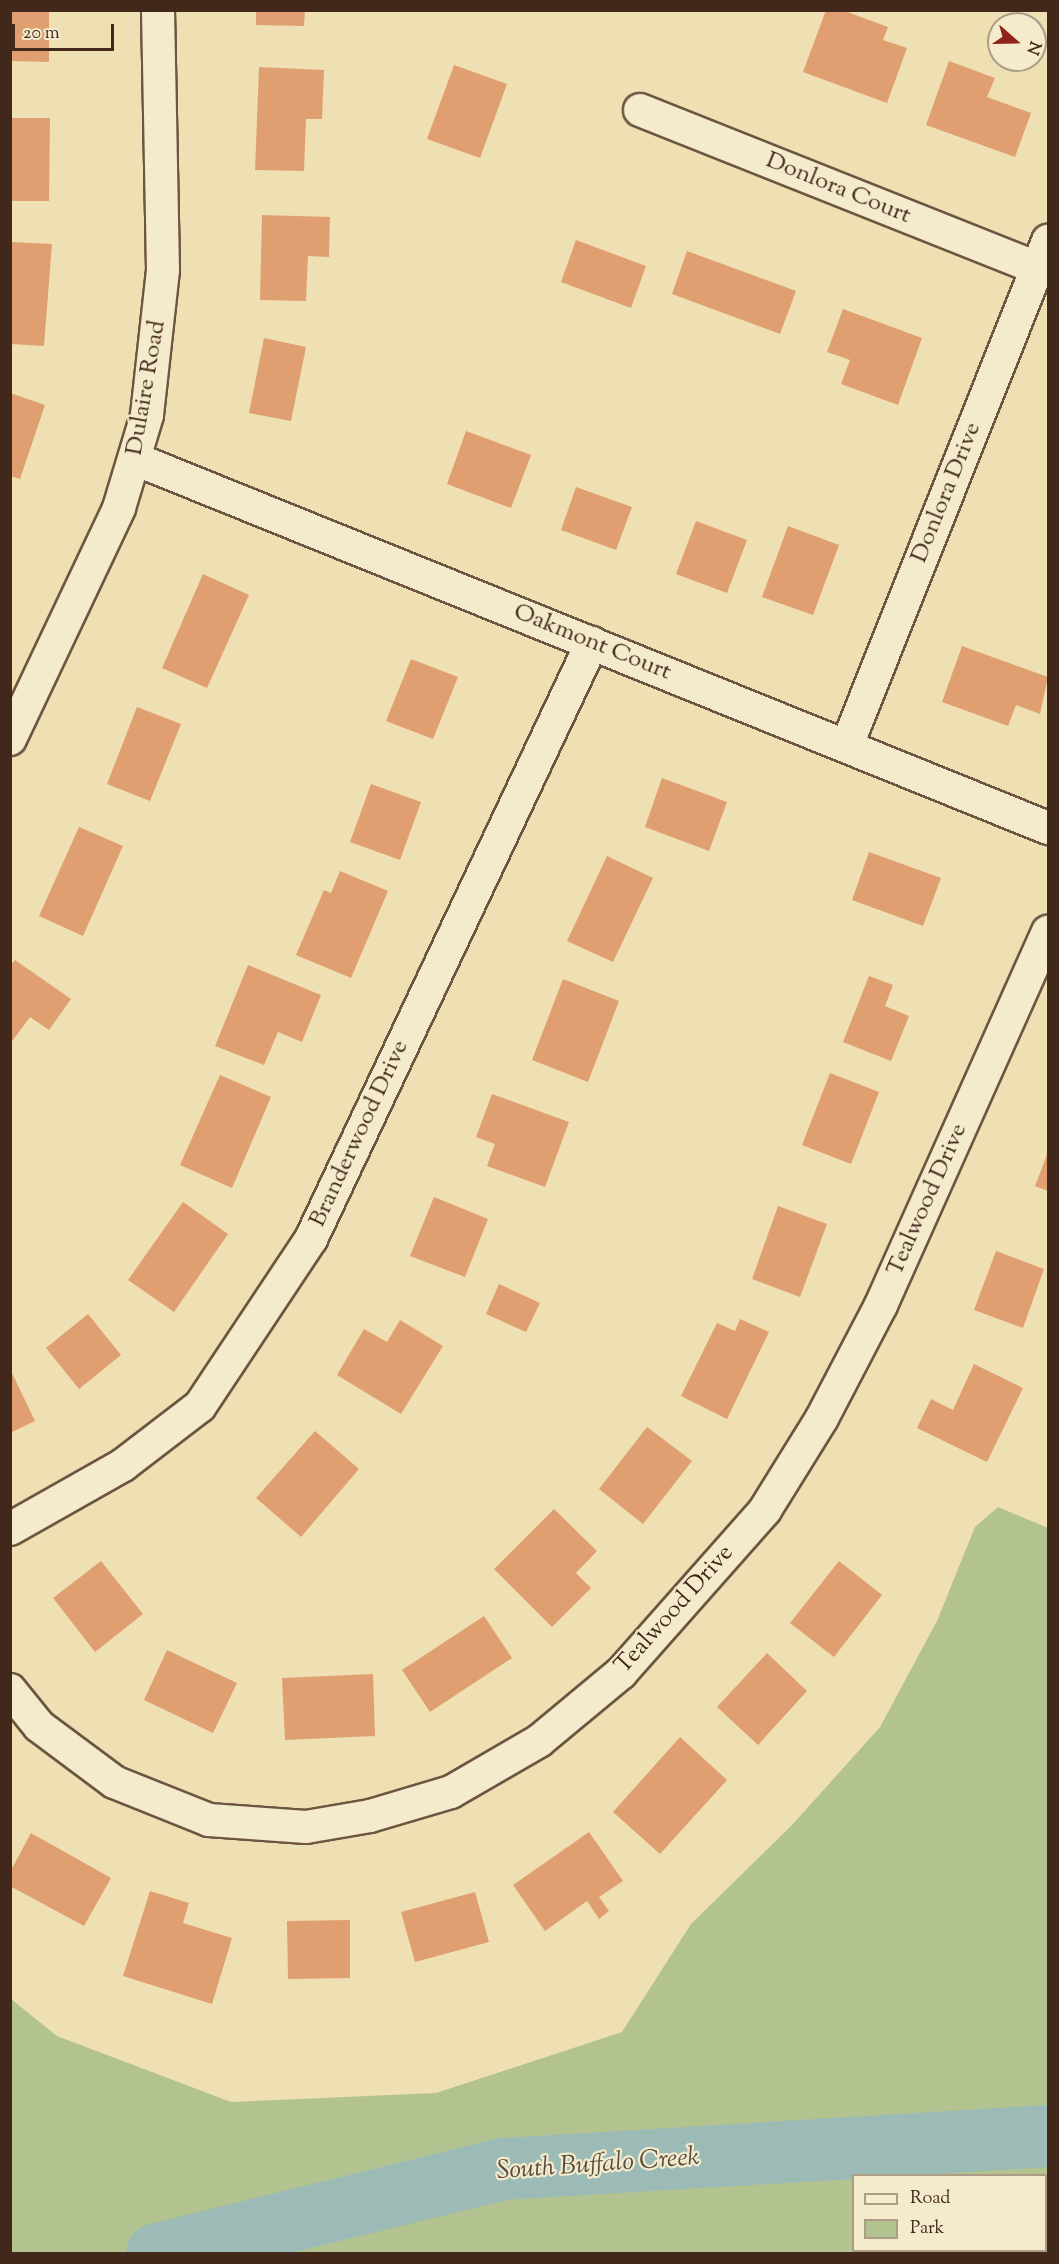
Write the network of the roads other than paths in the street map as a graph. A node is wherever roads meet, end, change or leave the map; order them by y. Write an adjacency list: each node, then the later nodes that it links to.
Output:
1 (158, 10): 4 (street, Dulaire Road)
2 (640, 110): 3 (street, Donlora Court)
3 (1043, 254): 7 (street, Donlora Drive)
4 (135, 459): 5 (street, Oakmont Court); 6 (street, Dulaire Road)
5 (592, 644): 7 (street, Oakmont Court); 10 (street, Branderwood Drive)
6 (10, 739)
7 (847, 745): 8 (street, Oakmont Court)
8 (1048, 828)
9 (1048, 932): 11 (street, Tealwood Drive)
10 (10, 1529)
11 (10, 1690)

